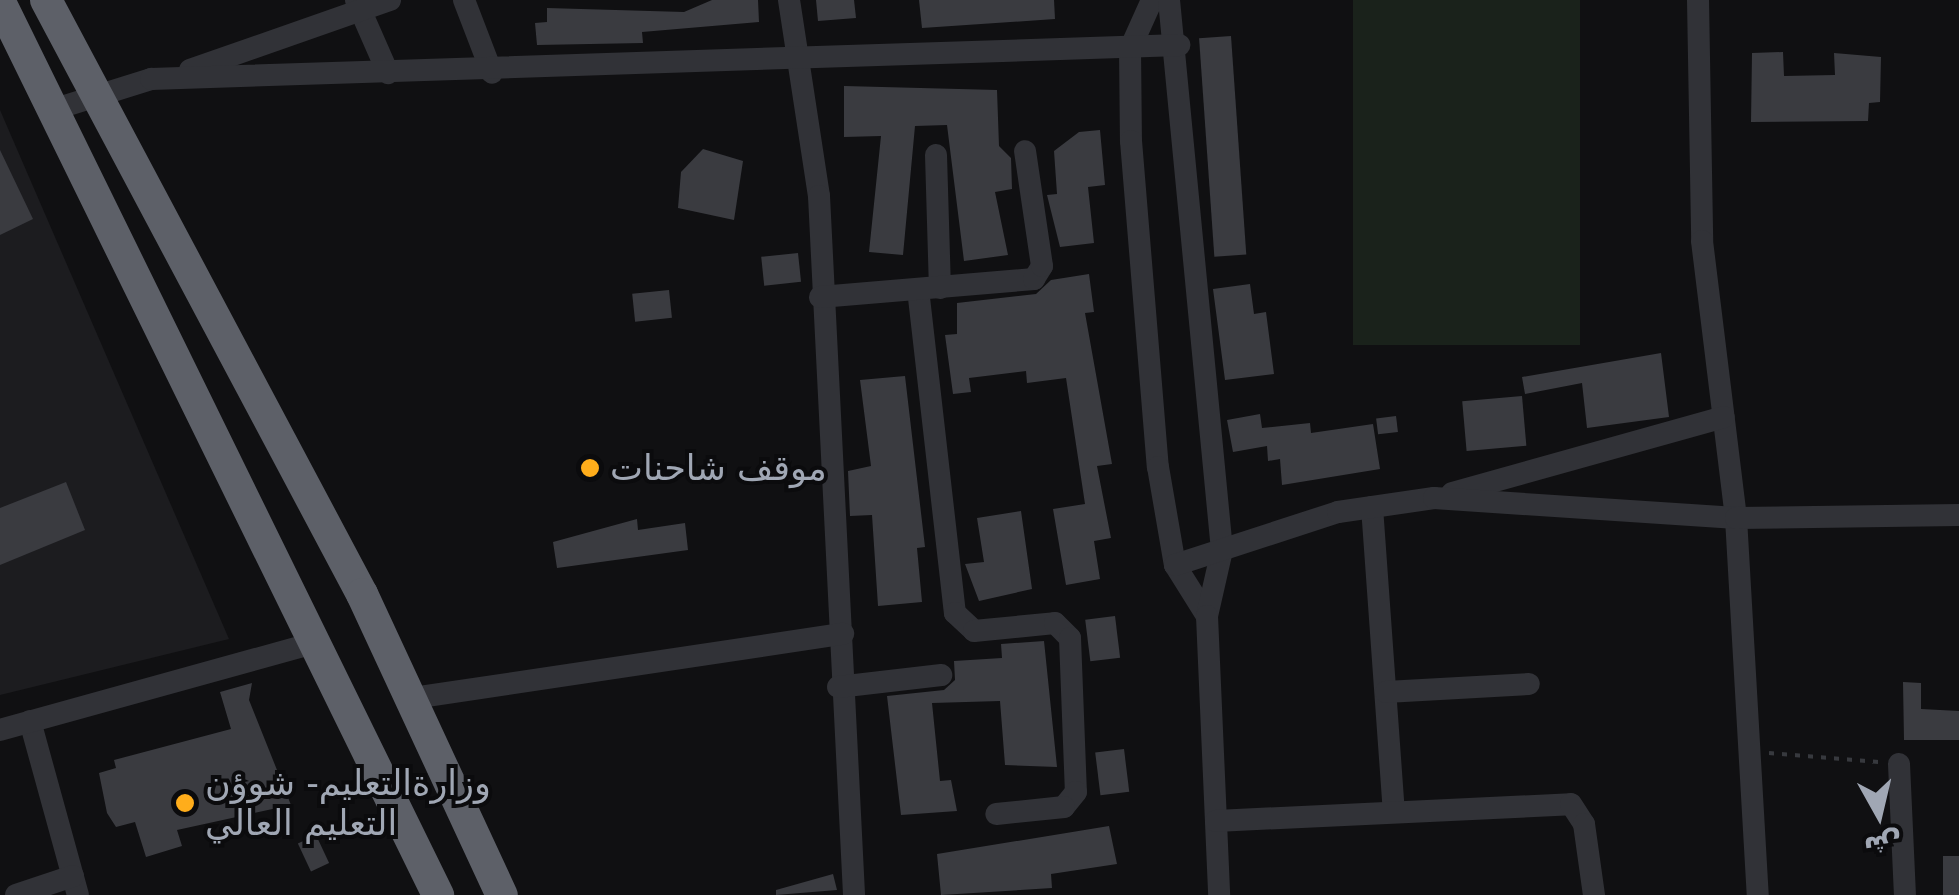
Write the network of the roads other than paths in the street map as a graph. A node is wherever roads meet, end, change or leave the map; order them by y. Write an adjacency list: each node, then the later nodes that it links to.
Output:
1 (46, 0): 16 (highway)
2 (390, 0): 9 (street)
3 (464, 0): 14 (street)
4 (789, 0): 12 (street)
5 (1152, 0): 11 (street)
6 (1169, 0): 10 (street)
7 (1698, 0): 22 (street)
8 (0, 2): 17 (highway)
9 (358, 5): 13 (street); 15 (street)
10 (1178, 46): 11 (street); 27 (street)
11 (1130, 50): 12 (street); 28 (street)
12 (798, 59): 14 (street); 21 (street)
13 (388, 73): 14 (street); 15 (street)
14 (492, 74)
15 (167, 78): 16 (street)
16 (91, 92): 17 (street); 36 (highway)
17 (52, 110): 31 (highway)
18 (1025, 151): 20 (street)
19 (936, 155): 20 (street)
20 (929, 288): 21 (street); 41 (street)
21 (820, 298): 30 (street)
22 (1724, 417): 23 (street); 26 (street)
23 (1434, 498): 24 (street); 26 (street)
24 (1372, 507): 27 (street); 35 (street)
25 (1959, 515): 26 (street)
26 (1736, 518): 50 (street)
27 (1222, 550): 28 (street); 29 (street)
28 (1174, 565): 29 (street)
29 (1207, 616): 42 (street)
30 (843, 634): 34 (street); 36 (street)
31 (317, 642): 37 (street); 45 (highway)
32 (941, 675): 34 (street)
33 (1529, 684): 35 (street)
34 (838, 687): 47 (street)
35 (1386, 692): 40 (street)
36 (412, 698): 46 (highway)
37 (30, 721): 38 (street); 43 (street)
38 (0, 730)
39 (1899, 764): 51 (street)
40 (1394, 811): 42 (street); 49 (street)
41 (996, 814)
42 (1216, 821): 48 (street)
43 (76, 885): 44 (street)
44 (18, 895)
45 (438, 895)
46 (502, 895)
47 (854, 895)
48 (1220, 895)
49 (1594, 895)
50 (1758, 895)
51 (1905, 895)

